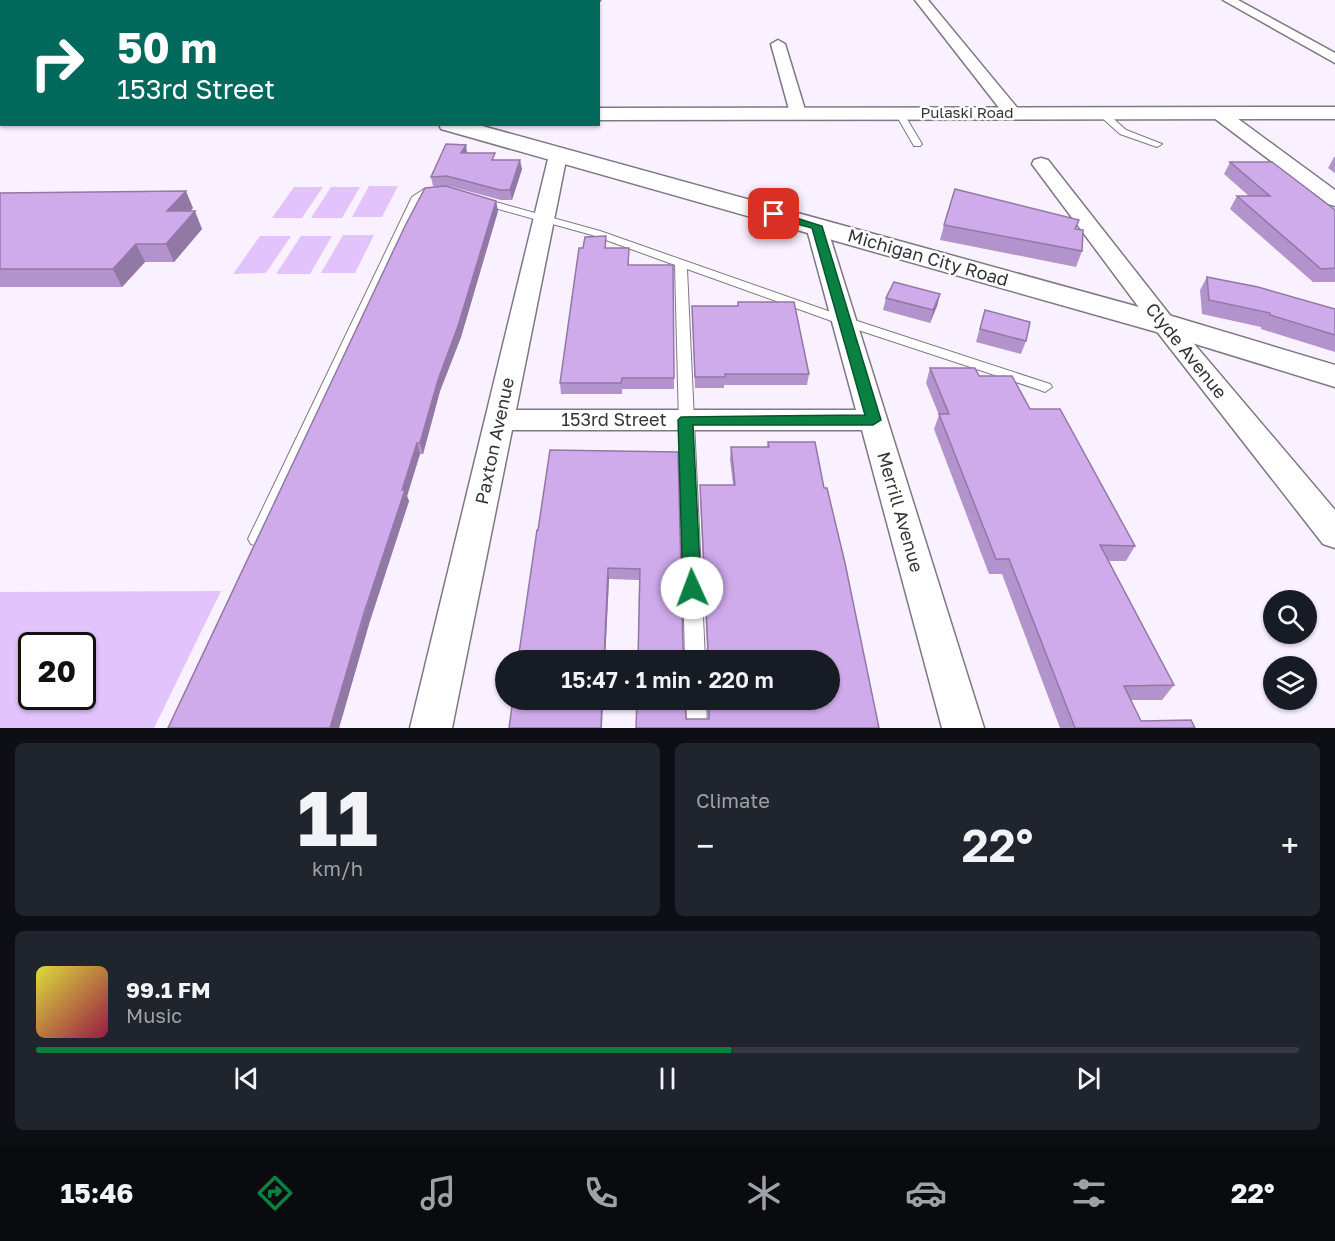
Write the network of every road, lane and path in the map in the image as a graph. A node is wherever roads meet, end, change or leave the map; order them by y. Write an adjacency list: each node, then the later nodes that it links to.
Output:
1 (921, 0): 9 (street)
2 (1229, 0): 4 (street)
3 (778, 44): 5 (street)
4 (1335, 59)
5 (798, 113): 6 (street, Pulaski Road); 8 (street, Pulaski Road)
6 (899, 113): 9 (street, Pulaski Road); 14 (lane)
7 (1335, 113): 11 (street, Pulaski Road)
8 (600, 114)
9 (1013, 114): 10 (street, Pulaski Road)
10 (1103, 114): 11 (street, Pulaski Road); 15 (lane)
11 (1220, 114): 20 (street)
12 (462, 126): 13 (street, Michigan City Road)
13 (502, 132): 16 (street, Michigan City Road)
14 (917, 144)
15 (1157, 144)
16 (558, 155): 21 (street, Paxton Avenue); 22 (street, Michigan City Road)
17 (1041, 164): 25 (street, Clyde Avenue)
18 (448, 191): 32 (lane)
19 (470, 197): 21 (lane)
20 (1335, 200)
21 (544, 219): 23 (lane); 28 (street, Paxton Avenue)
22 (817, 226): 24 (street, Merrill Avenue); 25 (street, Michigan City Road)
23 (681, 265): 24 (lane); 29 (lane)
24 (844, 321): 27 (lane); 30 (street, Merrill Avenue)
25 (1164, 324): 26 (street, Michigan City Road); 31 (street, Clyde Avenue)
26 (1335, 376)
27 (1045, 387)
28 (499, 420): 29 (street, 153rd Street); 35 (street, Paxton Avenue)
29 (686, 420): 30 (street, 153rd Street); 33 (lane)
30 (873, 420): 37 (street, Merrill Avenue)
31 (1335, 534)
32 (249, 555)
33 (695, 650)
34 (696, 710): 36 (lane)
35 (431, 728)
36 (697, 728)
37 (963, 728)

